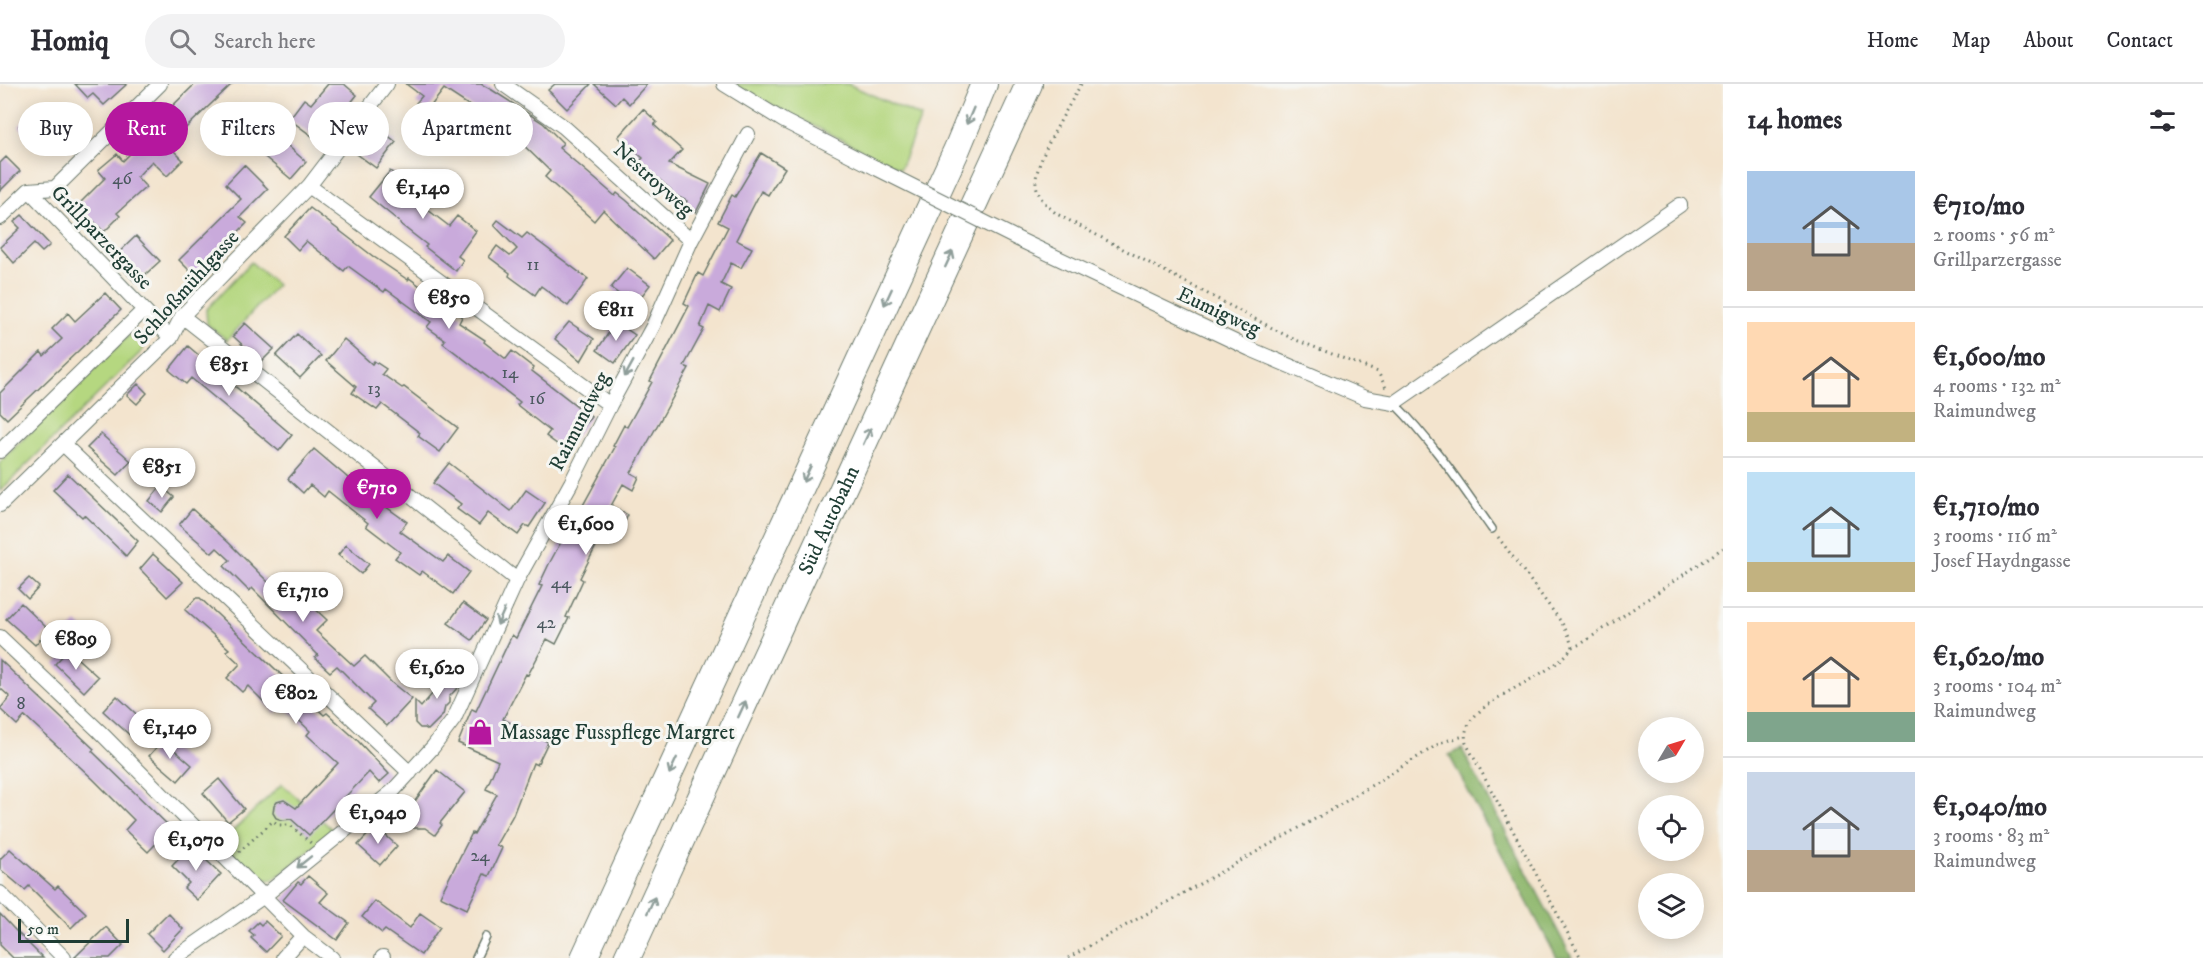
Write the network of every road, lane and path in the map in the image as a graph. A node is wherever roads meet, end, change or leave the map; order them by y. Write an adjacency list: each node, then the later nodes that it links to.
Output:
1 (160, 84): 10 (street)
2 (387, 84): 9 (street, Schloßmühlgasse)
3 (503, 84): 13 (street, Nestroyweg)
4 (724, 84): 17 (street, Eumigweg, bridge)
5 (984, 84): 40 (highway, Süd Autobahn, one-way to 40)
6 (1029, 84): 41 (highway, Süd Autobahn, one-way to 6)
7 (1081, 84): 17 (path)
8 (748, 134): 13 (street, Raimundweg)
9 (309, 186): 15 (street, Schloßmühlgasse); 18 (street)
10 (29, 190): 12 (street); 14 (street, Grillparzergasse)
11 (1680, 205): 17 (street)
12 (0, 218)
13 (692, 241): 18 (street, Raimundweg, one-way to 18)
14 (144, 310): 16 (street, Grillparzergasse); 20 (street, Schloßmühlgasse)
15 (183, 316): 16 (street, Schloßmühlgasse); 24 (street)
16 (171, 338): 19 (street, Schloßmühlgasse)
17 (1394, 403): 22 (lane)
18 (610, 405): 24 (street, Raimundweg)
19 (63, 444): 21 (street, Schloßmühlgasse); 28 (street)
20 (0, 451)
21 (0, 505)
22 (1492, 529): 26 (path)
23 (1723, 548): 26 (path)
24 (517, 580): 28 (street, Raimundweg, one-way to 28)
25 (0, 638): 30 (street)
26 (1572, 647): 27 (path)
27 (1464, 736): 42 (path); 43 (path)
28 (410, 773): 29 (street, Raimundweg)
29 (320, 850): 30 (path); 32 (street, Raimundweg, one-way to 32)
30 (229, 861): 32 (street)
31 (0, 893): 35 (street)
32 (264, 896): 33 (street); 36 (street, Raimundweg)
33 (303, 936): 37 (street); 38 (street)
34 (486, 936): 39 (lane)
35 (64, 958)
36 (175, 958)
37 (283, 958)
38 (333, 958)
39 (476, 958)
40 (584, 958)
41 (627, 958)
42 (1068, 958)
43 (1581, 958)

